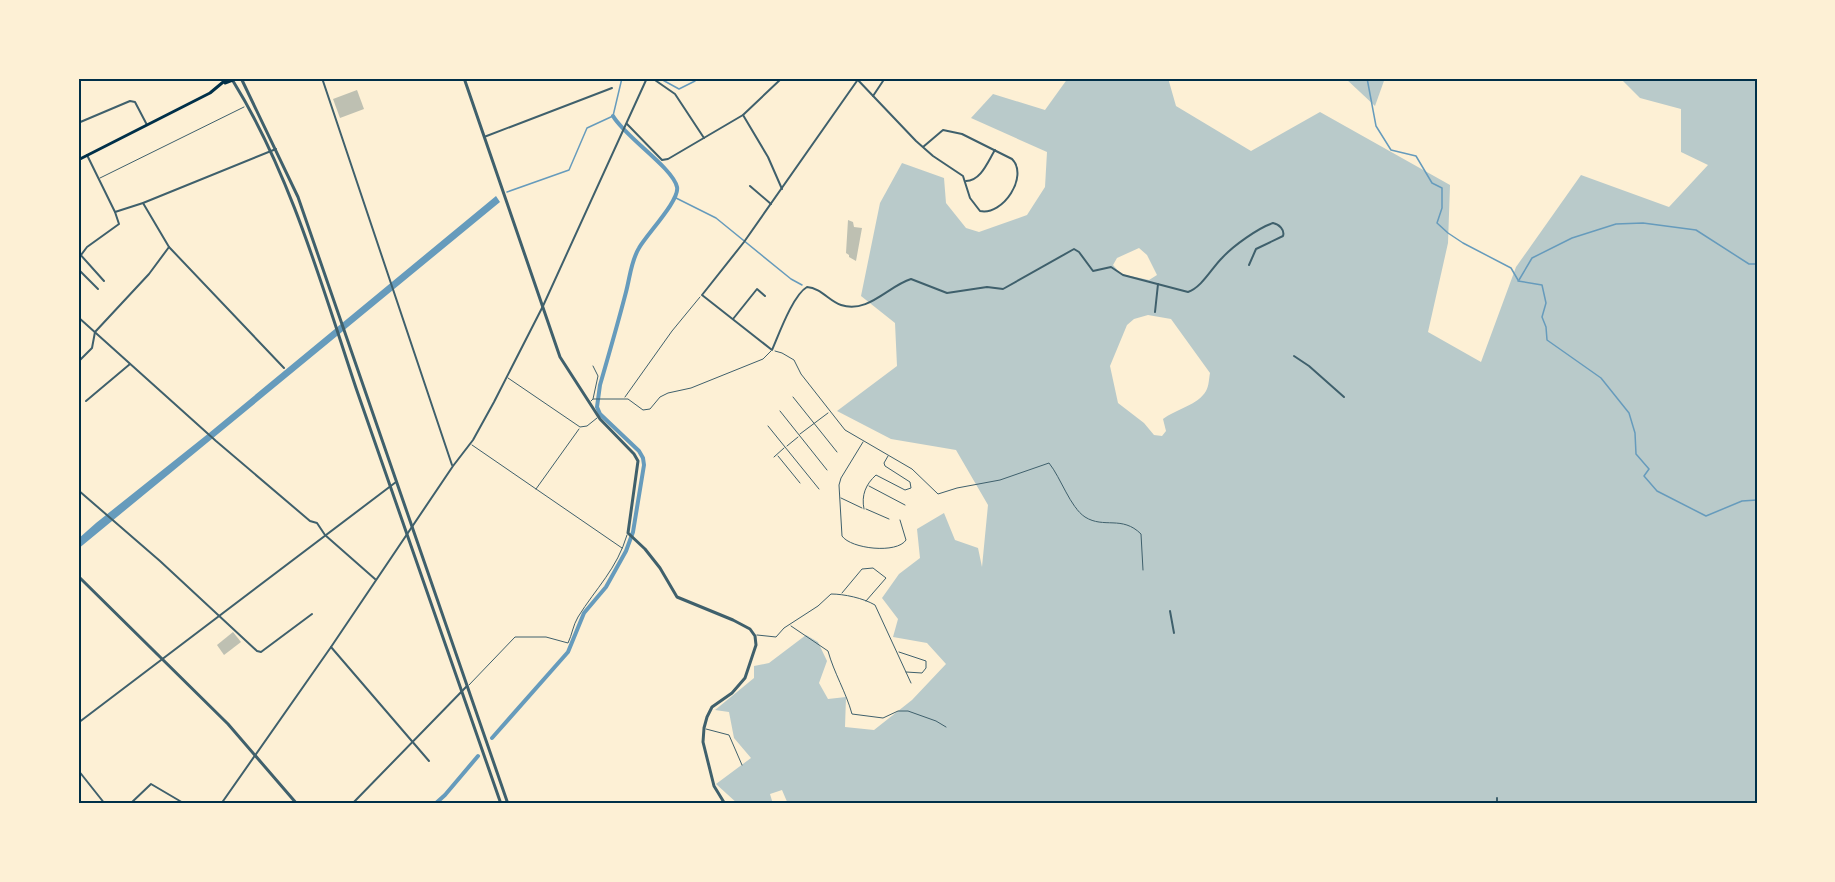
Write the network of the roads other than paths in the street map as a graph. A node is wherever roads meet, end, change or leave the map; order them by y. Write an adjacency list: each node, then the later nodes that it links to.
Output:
1 (240, 78): 8 (main road); 20 (street)
2 (322, 78): 75 (street)
3 (464, 78): 17 (street)
4 (647, 78): 16 (street)
5 (652, 78): 18 (street)
6 (782, 78): 13 (street)
7 (885, 78): 11 (street)
8 (230, 79): 12 (street); 15 (main road)
9 (857, 79): 11 (street); 28 (street)
10 (612, 88): 17 (street)
11 (873, 96): 19 (street)
12 (246, 106): 22 (street); 25 (lane)
13 (743, 114): 18 (street); 28 (street)
14 (78, 123): 15 (street)
15 (147, 125): 23 (main road)
16 (626, 125): 18 (street); 44 (street)
17 (484, 137): 44 (street)
18 (704, 138)
19 (923, 147): 21 (street); 26 (street)
20 (276, 149): 22 (street); 35 (street)
21 (995, 150): 26 (street); 26 (street)
22 (270, 152): 29 (street); 36 (street)
23 (87, 155): 24 (main road); 25 (street)
24 (78, 160)
25 (99, 179): 31 (street)
26 (965, 181)
27 (750, 186): 30 (street)
28 (782, 189): 30 (street)
29 (143, 203): 31 (street); 32 (street)
30 (771, 204): 42 (street)
31 (115, 212): 33 (street)
32 (169, 247): 48 (street); 54 (street)
33 (79, 253): 34 (street); 39 (street)
34 (78, 259)
35 (321, 261): 36 (street); 77 (street)
36 (314, 264): 80 (street)
37 (1250, 265): 40 (street)
38 (78, 268): 41 (street)
39 (104, 281)
40 (1158, 284): 45 (street); 49 (street)
41 (98, 289)
42 (702, 295): 47 (street); 58 (lane)
43 (765, 296): 47 (street)
44 (543, 306): 55 (street); 60 (street)
45 (1155, 312)
46 (78, 317): 48 (street)
47 (732, 320): 49 (street)
48 (95, 332): 51 (street); 52 (street)
49 (772, 350): 58 (lane); 62 (lane)
50 (1294, 356): 57 (street)
51 (78, 362)
52 (130, 364): 59 (street); 91 (street)
53 (593, 366): 60 (lane)
54 (284, 368)
55 (506, 377): 66 (lane); 69 (street)
56 (793, 397): 64 (lane)
57 (1344, 397)
58 (624, 398): 60 (lane)
59 (86, 401)
60 (591, 401): 63 (street)
61 (780, 411): 67 (lane)
62 (830, 412): 64 (lane); 68 (lane)
63 (599, 417): 66 (lane); 90 (street)
64 (813, 423): 67 (lane); 71 (lane)
65 (768, 426): 70 (lane)
66 (580, 427): 81 (lane)
67 (799, 435): 70 (lane); 76 (lane)
68 (864, 440): 73 (lane); 84 (lane)
69 (470, 444): 75 (street); 81 (lane)
70 (785, 447): 72 (lane); 82 (lane)
71 (837, 452)
72 (777, 454): 74 (lane); 78 (lane)
73 (889, 454): 79 (lane); 94 (lane)
74 (774, 457)
75 (453, 466): 89 (street)
76 (827, 470)
77 (397, 481): 80 (street); 89 (street)
78 (800, 483)
79 (868, 485): 85 (lane); 86 (lane)
80 (390, 486): 91 (street); 92 (street)
81 (535, 489): 93 (lane)
82 (819, 489)
83 (78, 490): 100 (street)
84 (839, 497): 86 (lane); 88 (lane)
85 (905, 506)
86 (864, 509): 87 (lane)
87 (889, 519)
88 (900, 520)
89 (412, 526): 92 (street); 110 (street)
90 (628, 534): 93 (lane); 104 (street)
91 (325, 535): 96 (street); 100 (street)
92 (407, 536): 96 (street); 111 (street)
93 (623, 548): 110 (lane)
94 (1143, 570)
95 (78, 576): 107 (street)
96 (375, 579): 105 (street)
97 (841, 594): 98 (lane); 98 (lane); 102 (lane)
98 (866, 601): 106 (lane)
99 (1170, 611): 103 (street)
100 (219, 614): 101 (street); 107 (street)
101 (312, 614)
102 (790, 624): 104 (lane); 113 (lane)
103 (1174, 633)
104 (755, 636): 114 (street)
105 (331, 647): 115 (street); 116 (street)
106 (897, 652): 108 (lane); 108 (lane)
107 (161, 659): 112 (street); 116 (street)
108 (906, 672): 109 (lane)
109 (911, 683)
110 (467, 686): 111 (street); 128 (street)
111 (462, 692): 115 (street); 127 (street)
112 (78, 723)
113 (946, 727)
114 (704, 728): 118 (lane); 129 (street)
115 (412, 741): 117 (street); 126 (street)
116 (255, 755): 124 (street); 125 (street)
117 (429, 761)
118 (742, 765)
119 (78, 770): 121 (street)
120 (1497, 798): 130 (street)
121 (105, 804)
122 (130, 804): 123 (street)
123 (182, 804)
124 (221, 804)
125 (297, 804)
126 (352, 804)
127 (501, 804)
128 (508, 804)
129 (725, 804)
130 (1497, 804)

